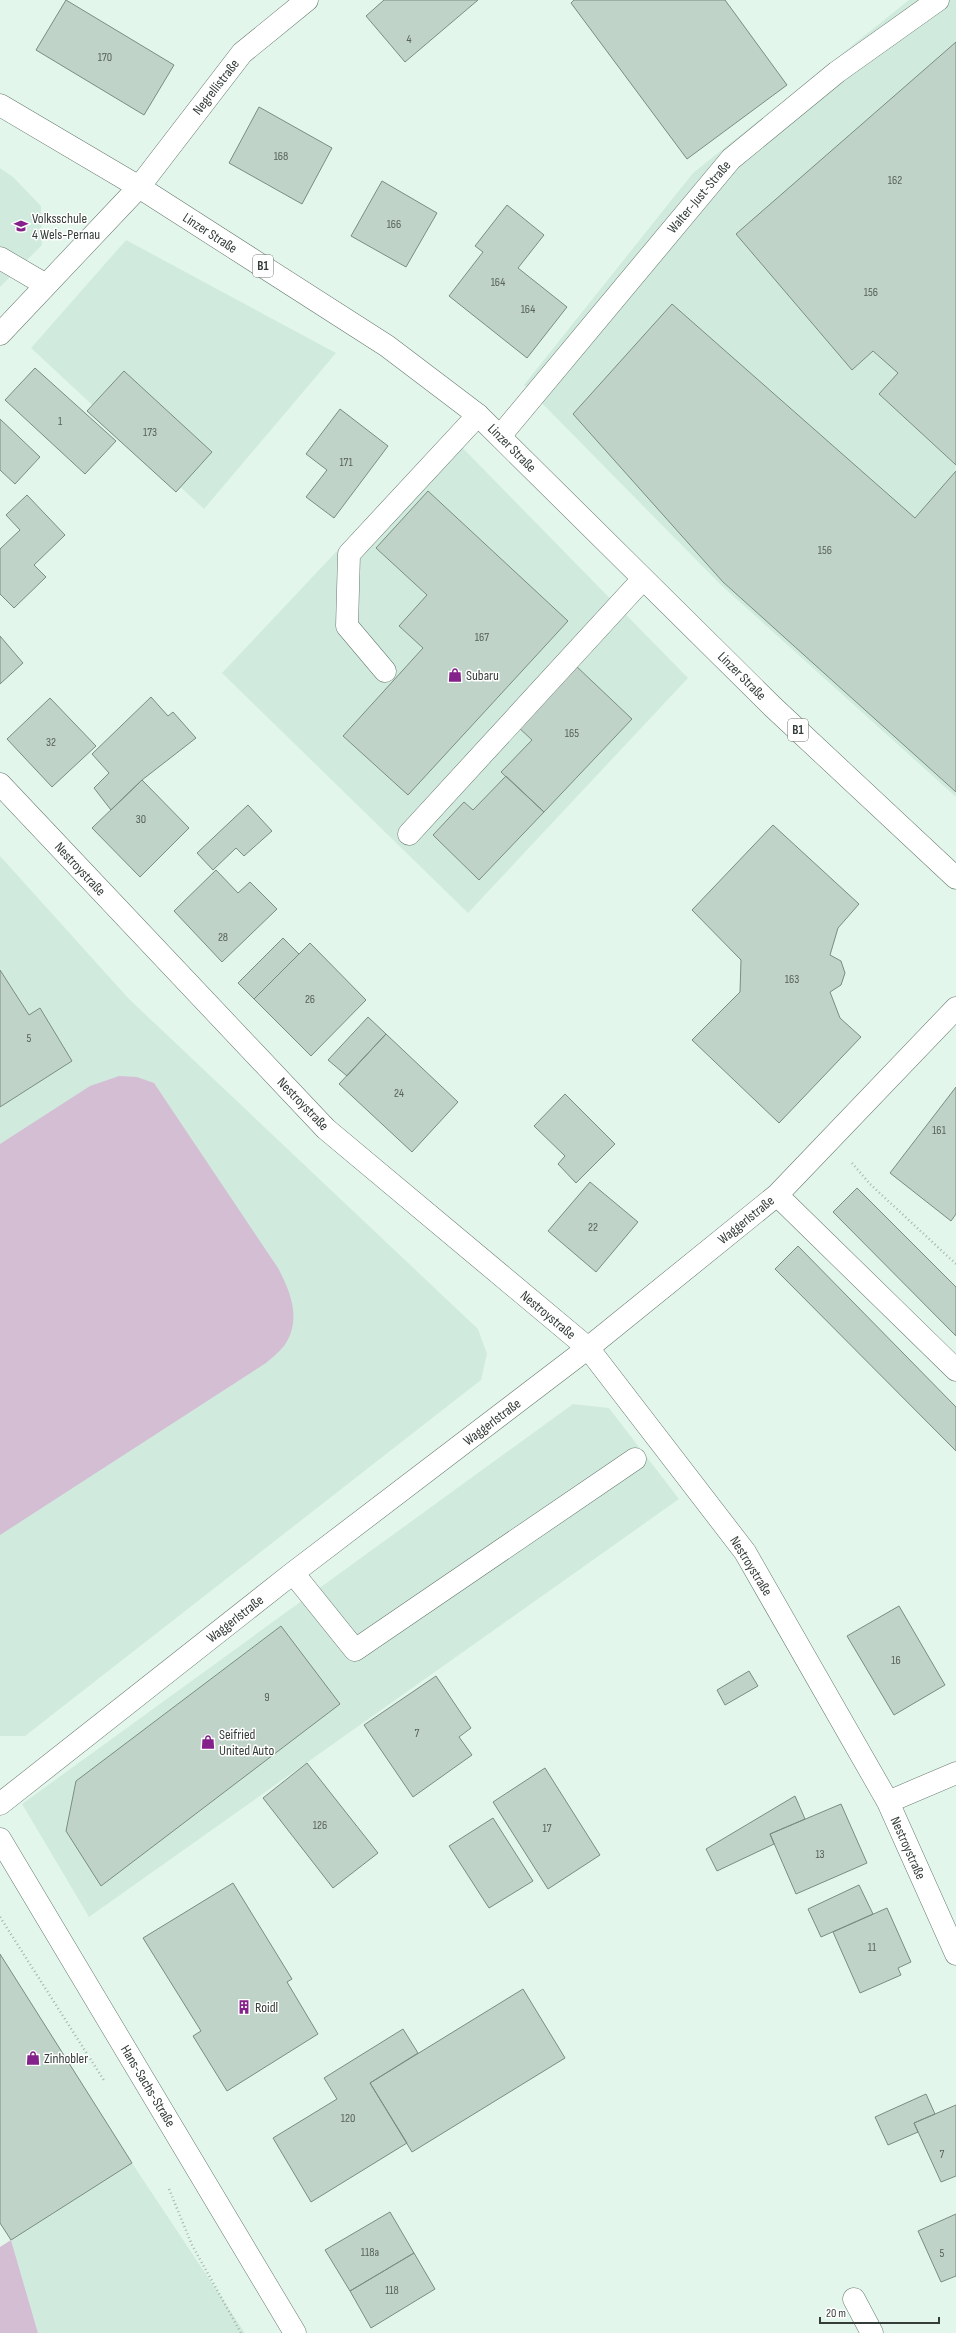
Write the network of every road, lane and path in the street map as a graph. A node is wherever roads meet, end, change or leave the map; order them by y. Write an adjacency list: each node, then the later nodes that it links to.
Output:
1 (307, 0): 4 (street, Negrellistraße)
2 (938, 0): 9 (street, Walter-Just-Straße)
3 (0, 105): 4 (street, Linzer Straße / B1)
4 (139, 187): 6 (street, Negrellistraße); 8 (street, Linzer Straße / B1)
5 (0, 258): 6 (street)
6 (46, 286): 7 (street, Negrellistraße)
7 (0, 334)
8 (478, 415): 9 (street, Linzer Straße / B1); 11 (street)
9 (500, 435): 10 (street, Linzer Straße / B1)
10 (643, 579): 13 (street); 14 (street, Linzer Straße / B1)
11 (385, 671)
12 (0, 784): 19 (street, Nestroystraße)
13 (409, 834)
14 (956, 878)
15 (956, 1008): 17 (street, Waggerlstraße)
16 (851, 1162): 18 (path)
17 (777, 1195): 19 (street, Waggerlstraße); 20 (street)
18 (956, 1264)
19 (588, 1348): 22 (street, Waggerlstraße); 24 (street, Nestroystraße)
20 (956, 1370)
21 (635, 1459): 22 (street)
22 (294, 1573): 25 (street, Waggerlstraße)
23 (956, 1773): 24 (street)
24 (888, 1802): 28 (street, Nestroystraße)
25 (0, 1804)
26 (0, 1839): 32 (street, Hans-Sachs-Straße)
27 (0, 1916): 29 (path)
28 (956, 1954)
29 (109, 2088)
30 (169, 2188): 33 (path)
31 (854, 2298): 34 (street)
32 (288, 2328)
33 (241, 2333)
34 (872, 2333)

